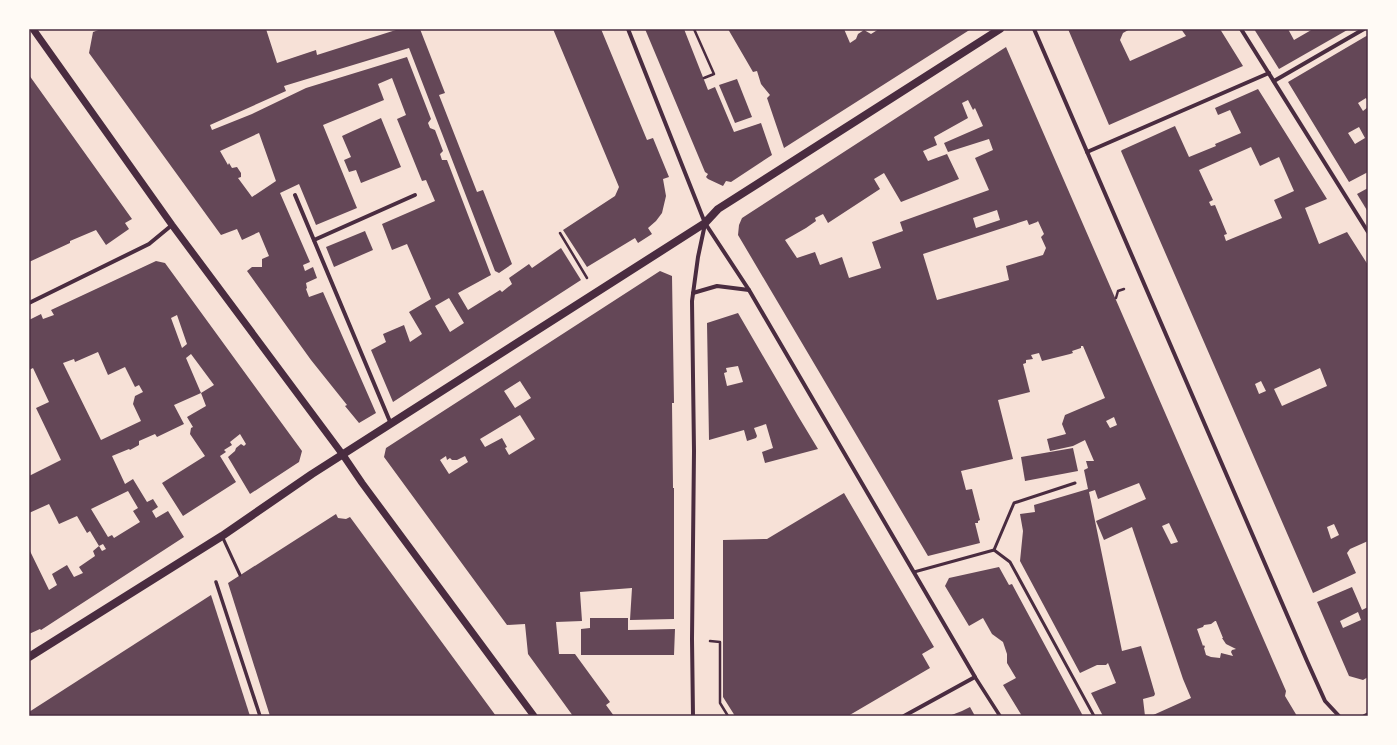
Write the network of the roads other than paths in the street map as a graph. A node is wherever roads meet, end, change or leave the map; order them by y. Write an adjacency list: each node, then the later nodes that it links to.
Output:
1 (33, 29): 13 (street)
2 (628, 29): 12 (street)
3 (1000, 29): 12 (main road)
4 (1034, 29): 9 (street)
5 (1241, 29): 7 (street)
6 (1364, 29): 8 (street)
7 (1269, 73): 8 (street); 9 (street)
8 (1274, 81): 14 (street)
9 (1087, 152): 36 (street)
10 (295, 195): 15 (street)
11 (414, 195): 15 (street)
12 (705, 223): 16 (street); 17 (street); 19 (main road)
13 (172, 225): 18 (street); 20 (street)
14 (1368, 232)
15 (314, 240): 19 (street)
16 (749, 290): 17 (street); 24 (street)
17 (693, 293): 33 (street)
18 (29, 302)
19 (391, 424): 20 (main road)
20 (343, 455): 22 (main road); 32 (street)
21 (1075, 483): 23 (lane)
22 (222, 536): 25 (lane); 27 (main road)
23 (994, 550): 24 (lane); 35 (lane)
24 (914, 572): 28 (street)
25 (240, 575)
26 (216, 582): 31 (street)
27 (29, 657)
28 (975, 677): 30 (street); 34 (street)
29 (1368, 714): 37 (street)
30 (907, 715)
31 (260, 716)
32 (534, 716)
33 (694, 716)
34 (1000, 716)
35 (1094, 716)
36 (1339, 716)
37 (1364, 716)

